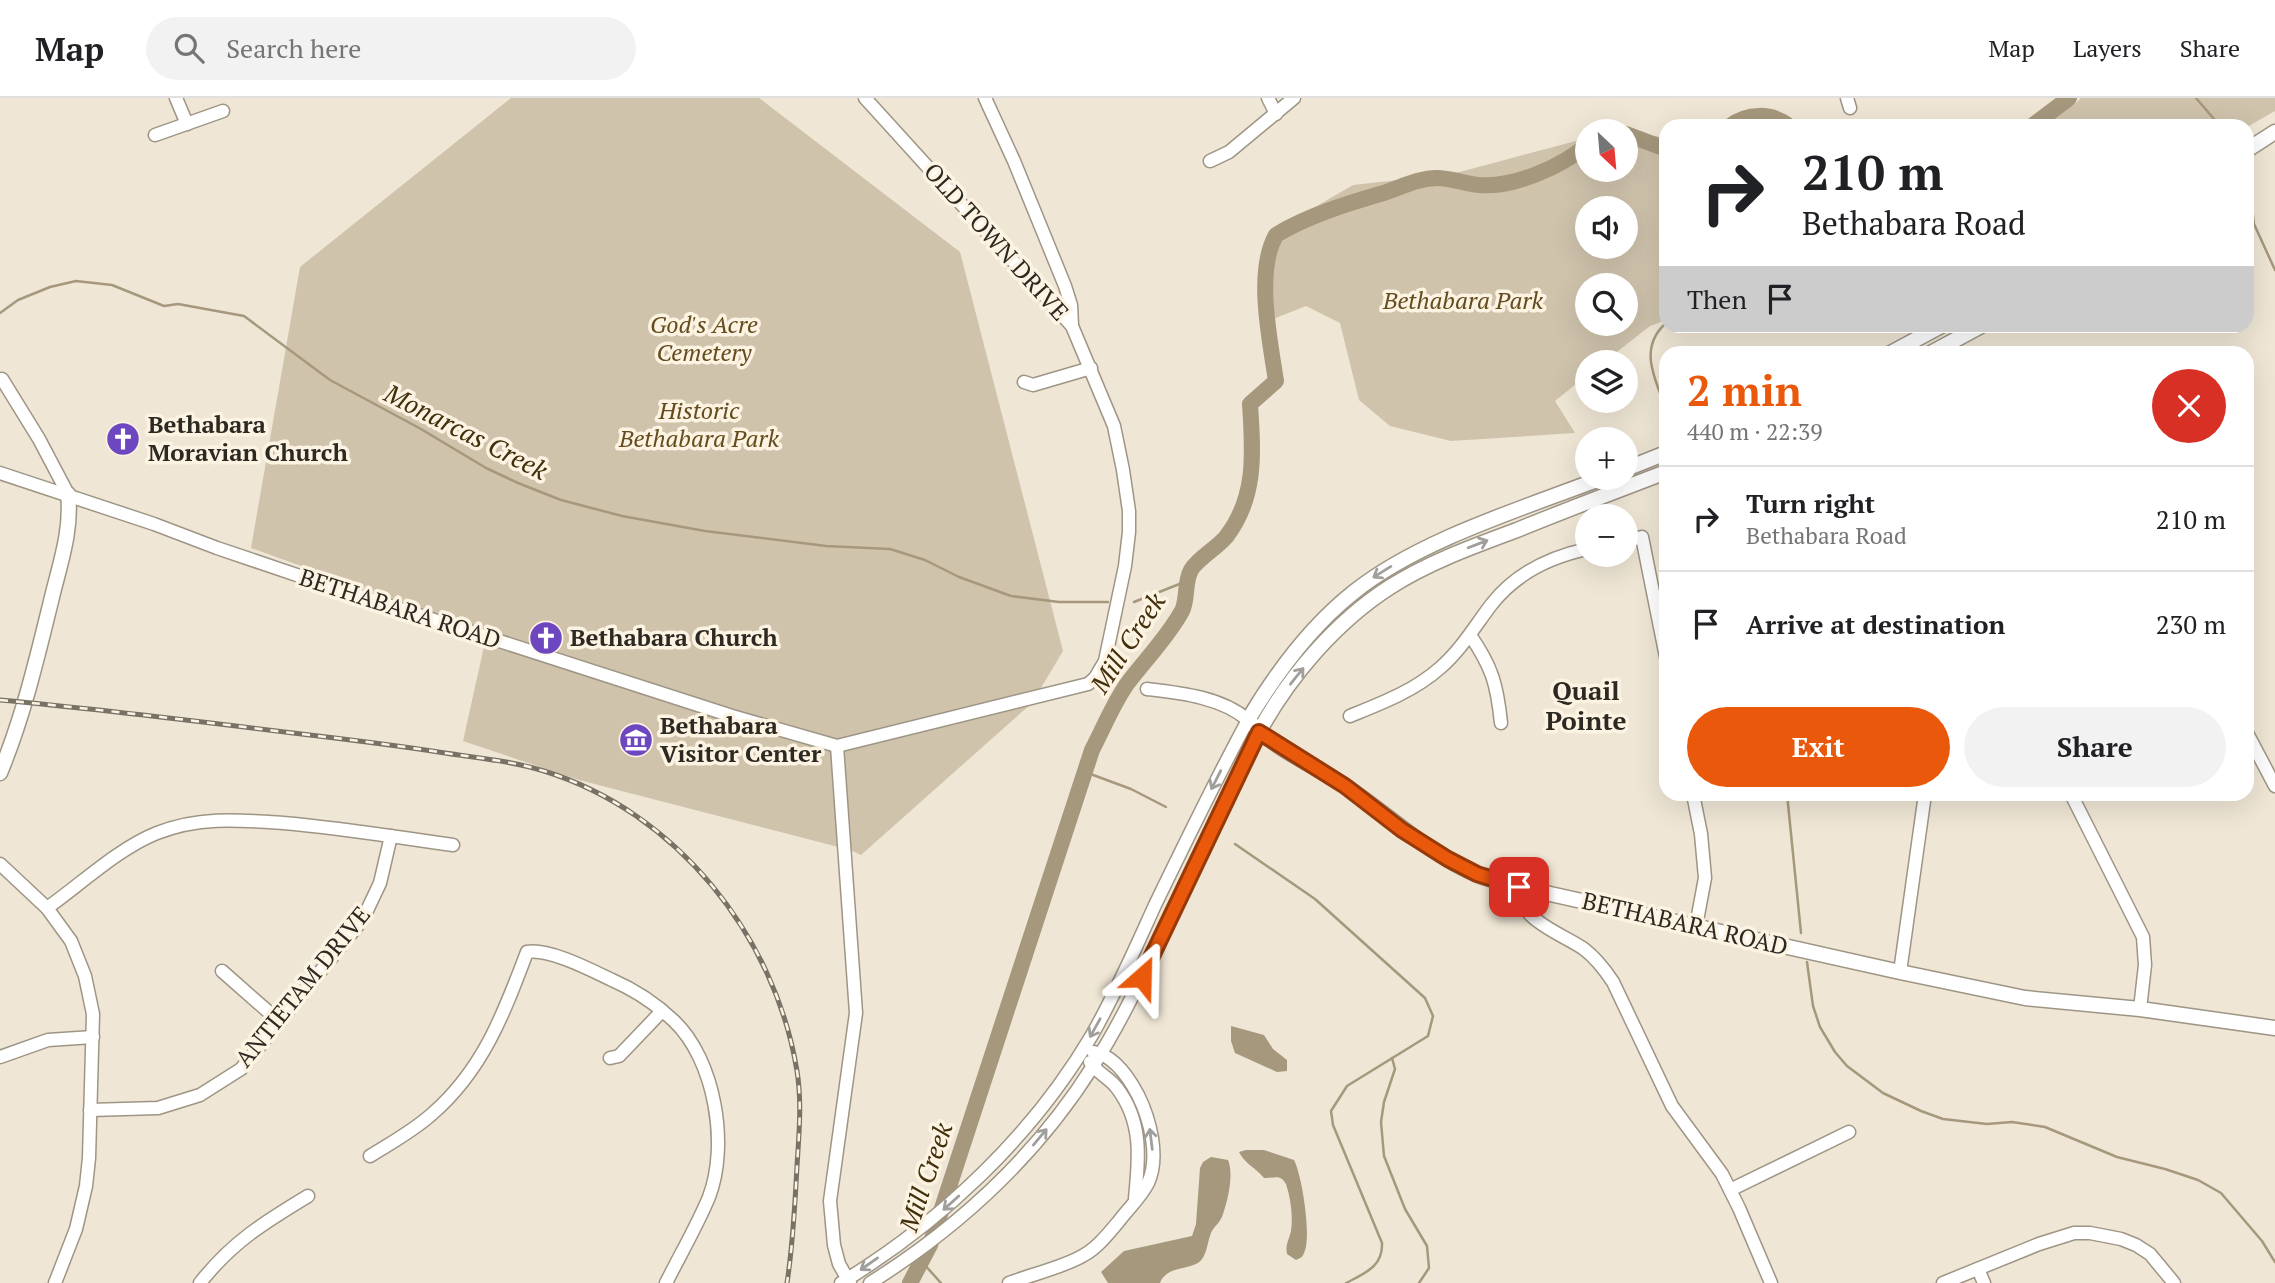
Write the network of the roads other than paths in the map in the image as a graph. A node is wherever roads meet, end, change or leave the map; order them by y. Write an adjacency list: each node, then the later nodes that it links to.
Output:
1 (176, 98): 8 (street)
2 (865, 98): 13 (street, OLD TOWN DRIVE)
3 (985, 98): 13 (street)
4 (1268, 98): 7 (street)
5 (1294, 98): 7 (street)
6 (223, 111): 8 (street)
7 (1276, 114): 12 (street)
8 (187, 124): 10 (street)
9 (2275, 132): 11 (main road)
10 (155, 135)
11 (2254, 145)
12 (1210, 161)
13 (1072, 326): 18 (street, OLD TOWN DRIVE)
14 (1928, 333): 16 (main road)
15 (1968, 333): 17 (main road)
16 (1904, 346)
17 (1944, 346)
18 (1091, 368): 20 (street); 31 (street, OLD TOWN DRIVE)
19 (2, 379): 26 (street)
20 (1024, 382)
21 (1659, 456): 22 (main road)
22 (1638, 464)
23 (0, 473): 26 (street, BETHABARA ROAD)
24 (1659, 475): 36 (main road, one-way to 24)
25 (1575, 488): 34 (main road, one-way to 34)
26 (68, 494): 37 (street, BETHABARA ROAD); 39 (main road)
27 (1638, 538): 29 (street)
28 (1575, 553): 30 (street)
29 (1659, 622)
30 (1470, 635): 33 (street); 35 (street)
31 (1088, 684): 37 (street, BETHABARA ROAD)
32 (1147, 689): 34 (street, BETHABARA ROAD)
33 (1350, 716)
34 (1248, 720): 36 (main road, BETHABARA ROAD); 57 (street, one-way to 57)
35 (1501, 723)
36 (1259, 732): 47 (main road, BETHABARA ROAD); 58 (street)
37 (837, 746): 69 (street)
38 (2254, 746): 40 (street)
39 (0, 773)
40 (2275, 786)
41 (1694, 801): 49 (street)
42 (1924, 801): 51 (street)
43 (2074, 801): 52 (street)
44 (391, 836): 45 (street); 48 (street); 54 (street, ANTIETAM DRIVE)
45 (453, 845)
46 (0, 864): 48 (street)
47 (1519, 887): 49 (main road, BETHABARA ROAD); 65 (street)
48 (47, 908): 56 (street)
49 (1696, 926): 51 (main road, BETHABARA ROAD)
50 (222, 971): 54 (street)
51 (1900, 972): 52 (main road, BETHABARA ROAD)
52 (2140, 1009): 55 (main road, BETHABARA ROAD)
53 (662, 1011): 60 (street); 64 (street); 72 (street)
54 (280, 1023): 62 (street, ANTIETAM DRIVE)
55 (2275, 1028)
56 (93, 1037): 59 (street); 62 (street)
57 (1082, 1051): 58 (street); 61 (street); 69 (street, one-way to 69)
58 (1100, 1053): 61 (street); 67 (street, one-way to 58)
59 (0, 1057)
60 (610, 1058)
61 (1093, 1067): 67 (street); 73 (street, one-way to 61)
62 (90, 1110): 70 (street)
63 (1849, 1132): 65 (street)
64 (370, 1157)
65 (1730, 1190): 75 (street)
66 (309, 1196): 71 (street)
67 (1135, 1202): 74 (street)
68 (1978, 1269): 76 (street); 77 (street); 78 (street)
69 (846, 1282)
70 (55, 1283)
71 (200, 1283)
72 (666, 1283)
73 (870, 1283)
74 (1009, 1283)
75 (1771, 1283)
76 (1943, 1283)
77 (1983, 1283)
78 (2174, 1283)

